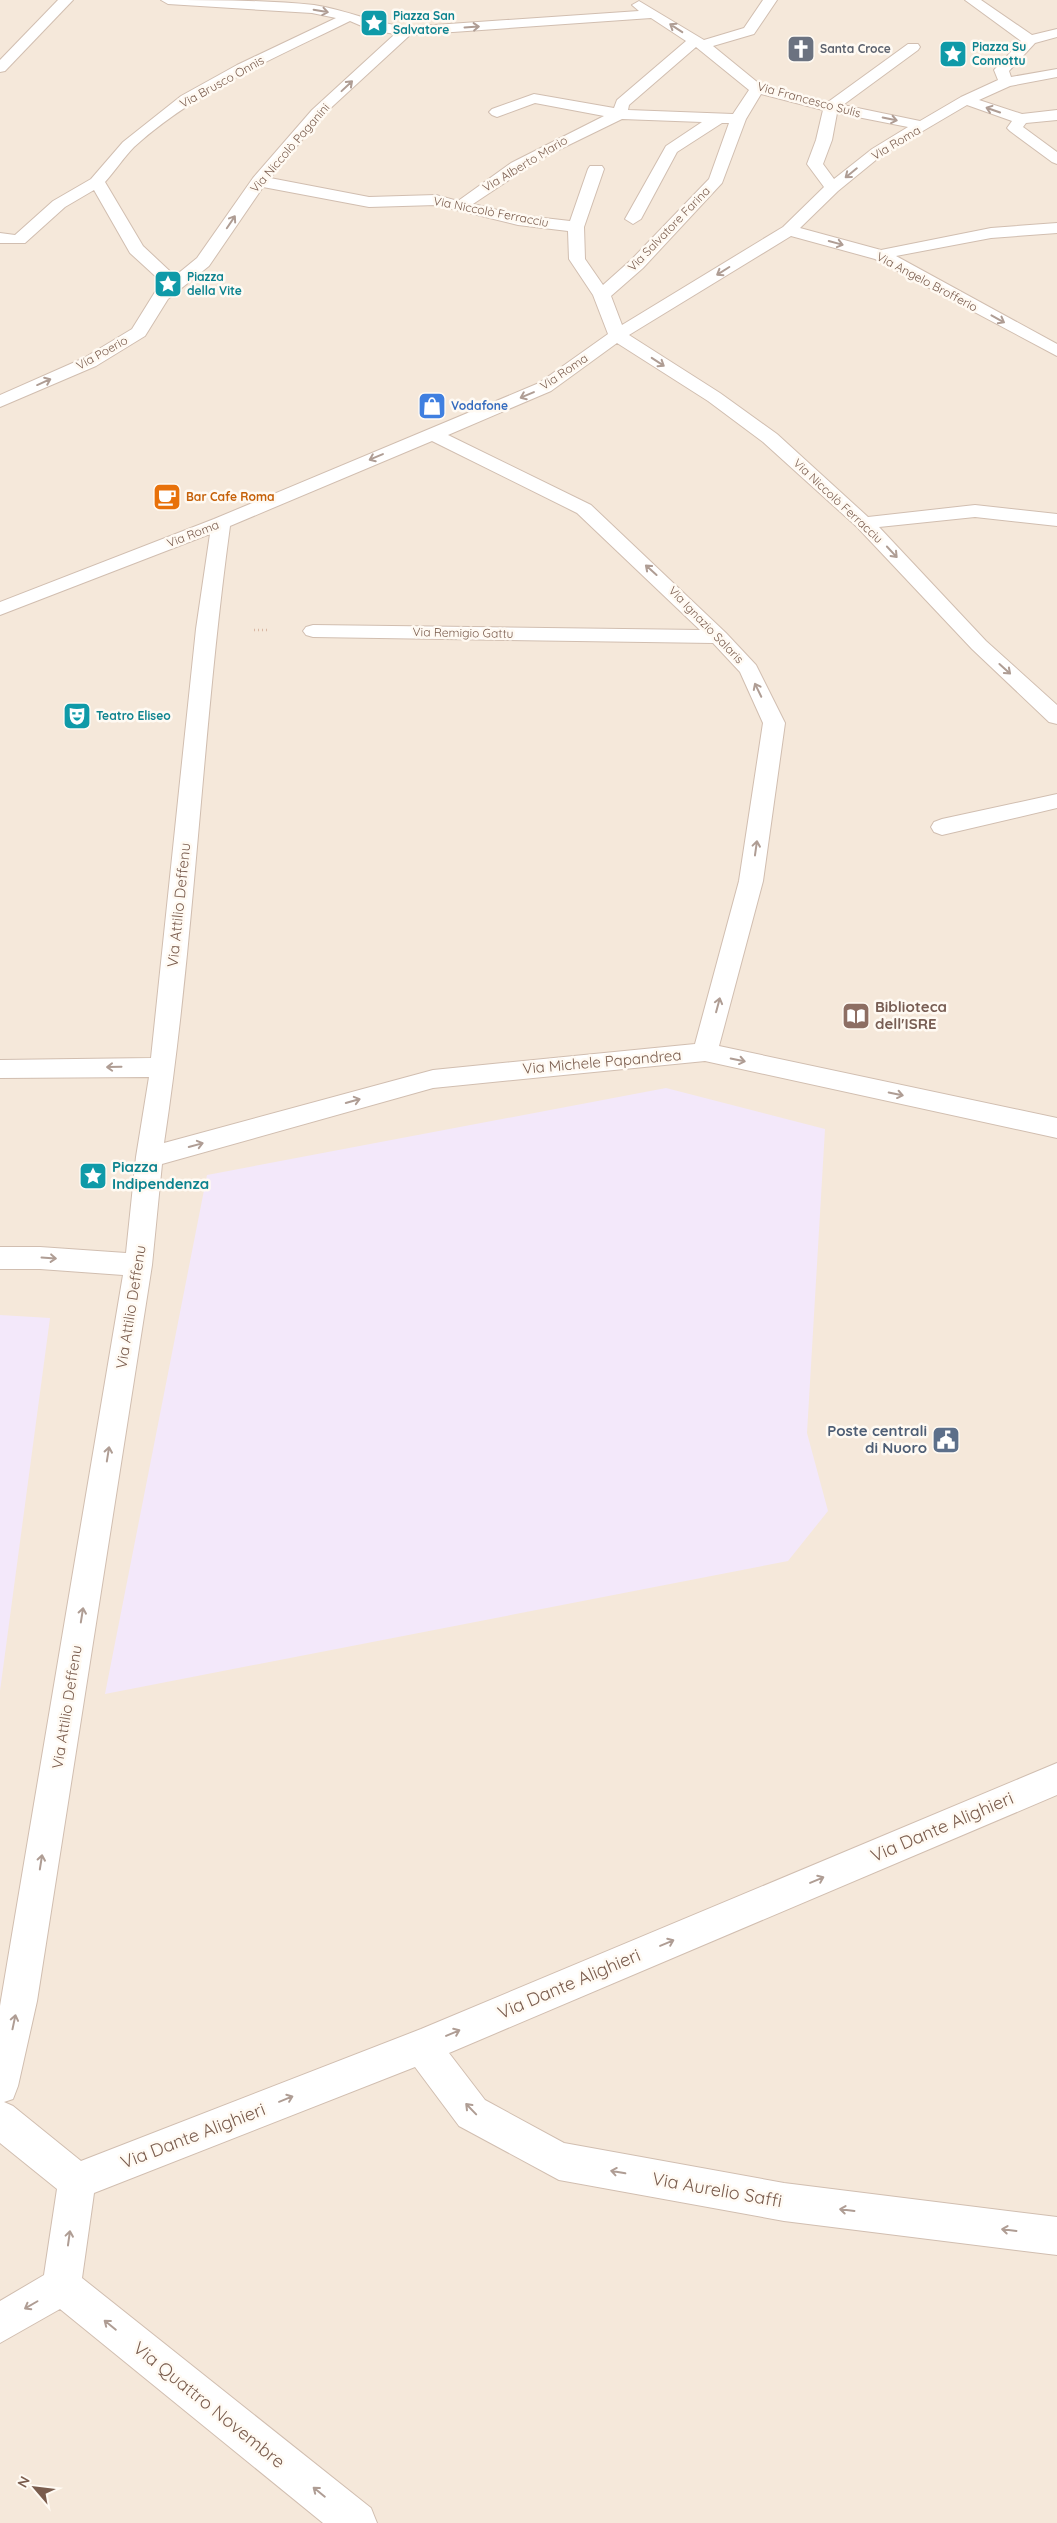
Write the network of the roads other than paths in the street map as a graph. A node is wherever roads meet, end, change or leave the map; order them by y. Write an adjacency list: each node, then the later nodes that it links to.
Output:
1 (66, 0): 15 (street)
2 (168, 0): 7 (street)
3 (350, 0): 9 (street)
4 (630, 0): 8 (street, Via Francesco Sulis)
5 (770, 0): 13 (street)
6 (972, 0): 12 (street)
7 (257, 3): 9 (street, one-way to 9)
8 (654, 14): 10 (street, one-way to 8); 13 (street, Via Francesco Sulis, one-way to 8)
9 (350, 16): 10 (street); 31 (street, Via Brusco Onnis)
10 (406, 31): 30 (street, Via Niccolò Paganini, one-way to 10)
11 (1057, 33): 12 (street)
12 (1030, 40): 17 (street)
13 (699, 43): 18 (street, Via Francesco Sulis); 22 (street)
14 (913, 47): 20 (street)
15 (0, 68)
16 (1057, 73): 17 (street, Via Roma)
17 (1006, 82): 19 (street, Via Roma)
18 (757, 89): 20 (street, Via Francesco Sulis); 25 (street, Via Salvatore Farina)
19 (966, 100): 26 (street, one-way to 19); 27 (street, Via Roma)
20 (831, 108): 27 (street, Via Francesco Sulis, one-way to 27); 32 (street)
21 (497, 112): 22 (street)
22 (620, 114): 24 (street); 33 (street, Via Alberto Mario)
23 (1057, 115): 26 (street)
24 (719, 118): 25 (street); 34 (street)
25 (738, 119): 41 (street, Via Salvatore Farina)
26 (1021, 119): 28 (street)
27 (924, 126): 32 (street, Via Roma, one-way to 32)
28 (1057, 160)
29 (596, 170): 35 (street)
30 (259, 181): 33 (street, Via Niccolò Ferracciu); 40 (street, Via Niccolò Paganini, one-way to 30)
31 (97, 182): 38 (street, Via Brusco Onnis); 40 (street)
32 (832, 188): 37 (street, Via Roma)
33 (460, 207): 35 (street, Via Niccolò Ferracciu)
34 (633, 219)
35 (576, 227): 41 (street)
36 (1057, 228): 39 (street)
37 (789, 230): 39 (street, Via Angelo Brofferio, one-way to 39); 42 (street, Via Roma, one-way to 42)
38 (0, 238)
39 (881, 255): 43 (street, Via Angelo Brofferio, one-way to 43)
40 (175, 285): 44 (street, Via Poerio, one-way to 40)
41 (602, 295): 42 (street)
42 (618, 335): 45 (street, Via Roma, one-way to 45); 48 (street, Via Niccolò Ferracciu, one-way to 48)
43 (1057, 351)
44 (0, 402)
45 (432, 434): 47 (street, Via Roma, one-way to 47); 51 (street, Via Ignazio Salaris, one-way to 45)
46 (1057, 520): 48 (street)
47 (221, 523): 49 (street, Via Roma); 56 (street, Via Attilio Deffenu)
48 (864, 523): 52 (street, Via Niccolò Ferracciu, one-way to 52)
49 (0, 609)
50 (313, 631): 51 (street, Via Remigio Gattu)
51 (720, 637): 55 (street, Via Ignazio Salaris, one-way to 51)
52 (1057, 717)
53 (1057, 801): 54 (street)
54 (942, 827)
55 (705, 1052): 58 (street, Via Michele Papandrea, one-way to 58); 59 (street, Via Michele Papandrea, one-way to 55)
56 (163, 1067): 57 (street, one-way to 57); 59 (street, Via Attilio Deffenu)
57 (0, 1069)
58 (1057, 1128)
59 (149, 1157): 61 (street, Via Attilio Deffenu)
60 (0, 1258): 61 (street, one-way to 61)
61 (138, 1265): 64 (street, Via Attilio Deffenu, one-way to 61)
62 (1057, 1779): 63 (street, Via Dante Alighieri, one-way to 62)
63 (422, 2046): 66 (street, Via Dante Alighieri, one-way to 63); 67 (street, Via Aurelio Saffi, one-way to 63)
64 (0, 2086)
65 (0, 2119): 66 (street)
66 (77, 2181): 68 (street, one-way to 66)
67 (1057, 2236)
68 (62, 2286): 69 (street, one-way to 69); 70 (street, Via Quattro Novembre, one-way to 68)
69 (0, 2323)
70 (356, 2523)

